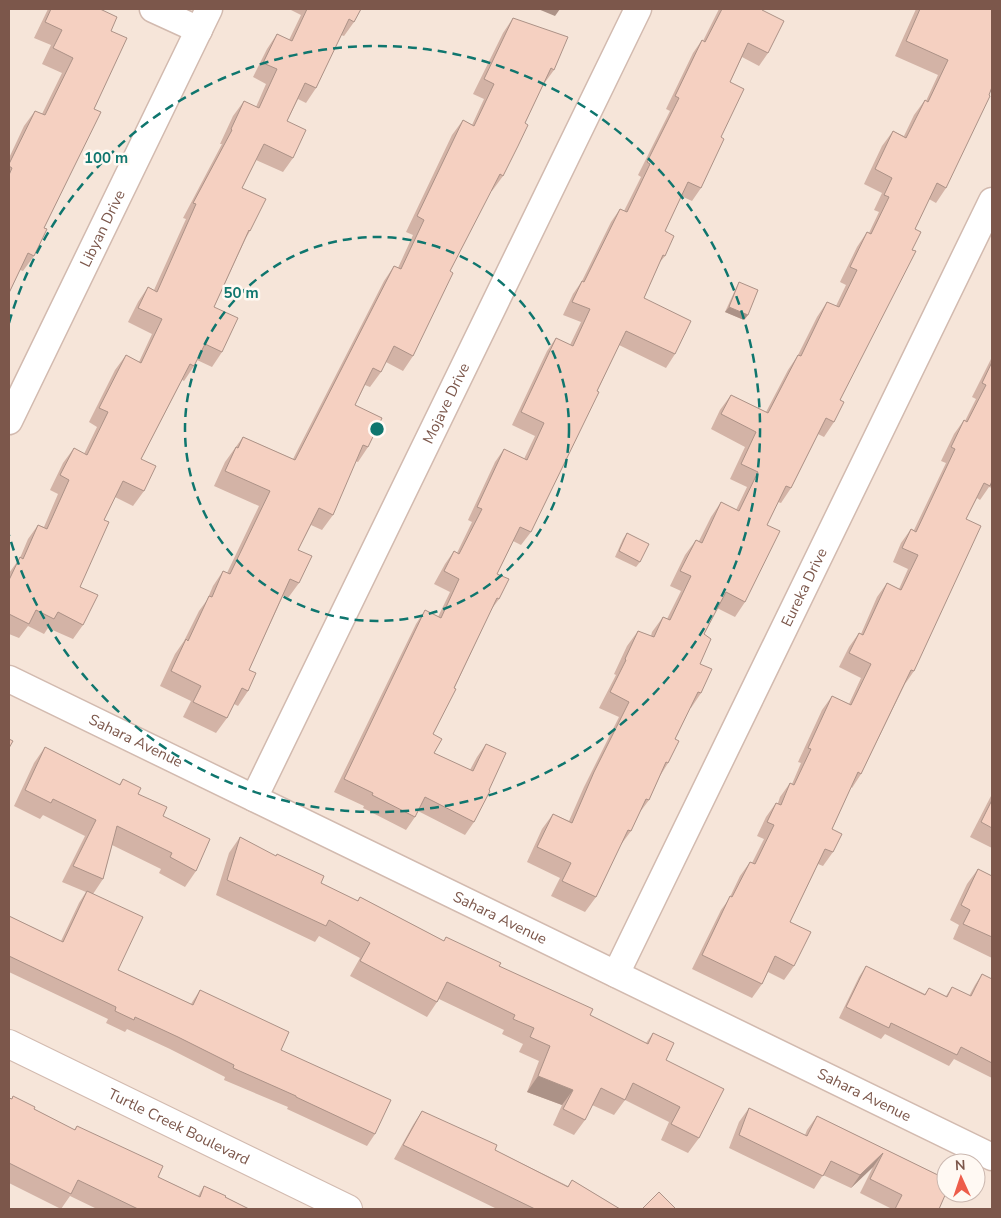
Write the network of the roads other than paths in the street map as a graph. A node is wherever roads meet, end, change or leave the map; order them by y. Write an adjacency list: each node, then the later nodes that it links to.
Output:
1 (152, 9): 3 (street)
2 (638, 9): 7 (street, Mojave Drive)
3 (204, 20): 5 (street, Libyan Drive)
4 (992, 201): 8 (street, Eureka Drive)
5 (9, 421)
6 (9, 678): 7 (street, Sahara Avenue)
7 (254, 798): 8 (street, Sahara Avenue)
8 (616, 974): 10 (street, Sahara Avenue)
9 (9, 1044): 11 (street, Turtle Creek Boulevard)
10 (992, 1157)
11 (348, 1209)

